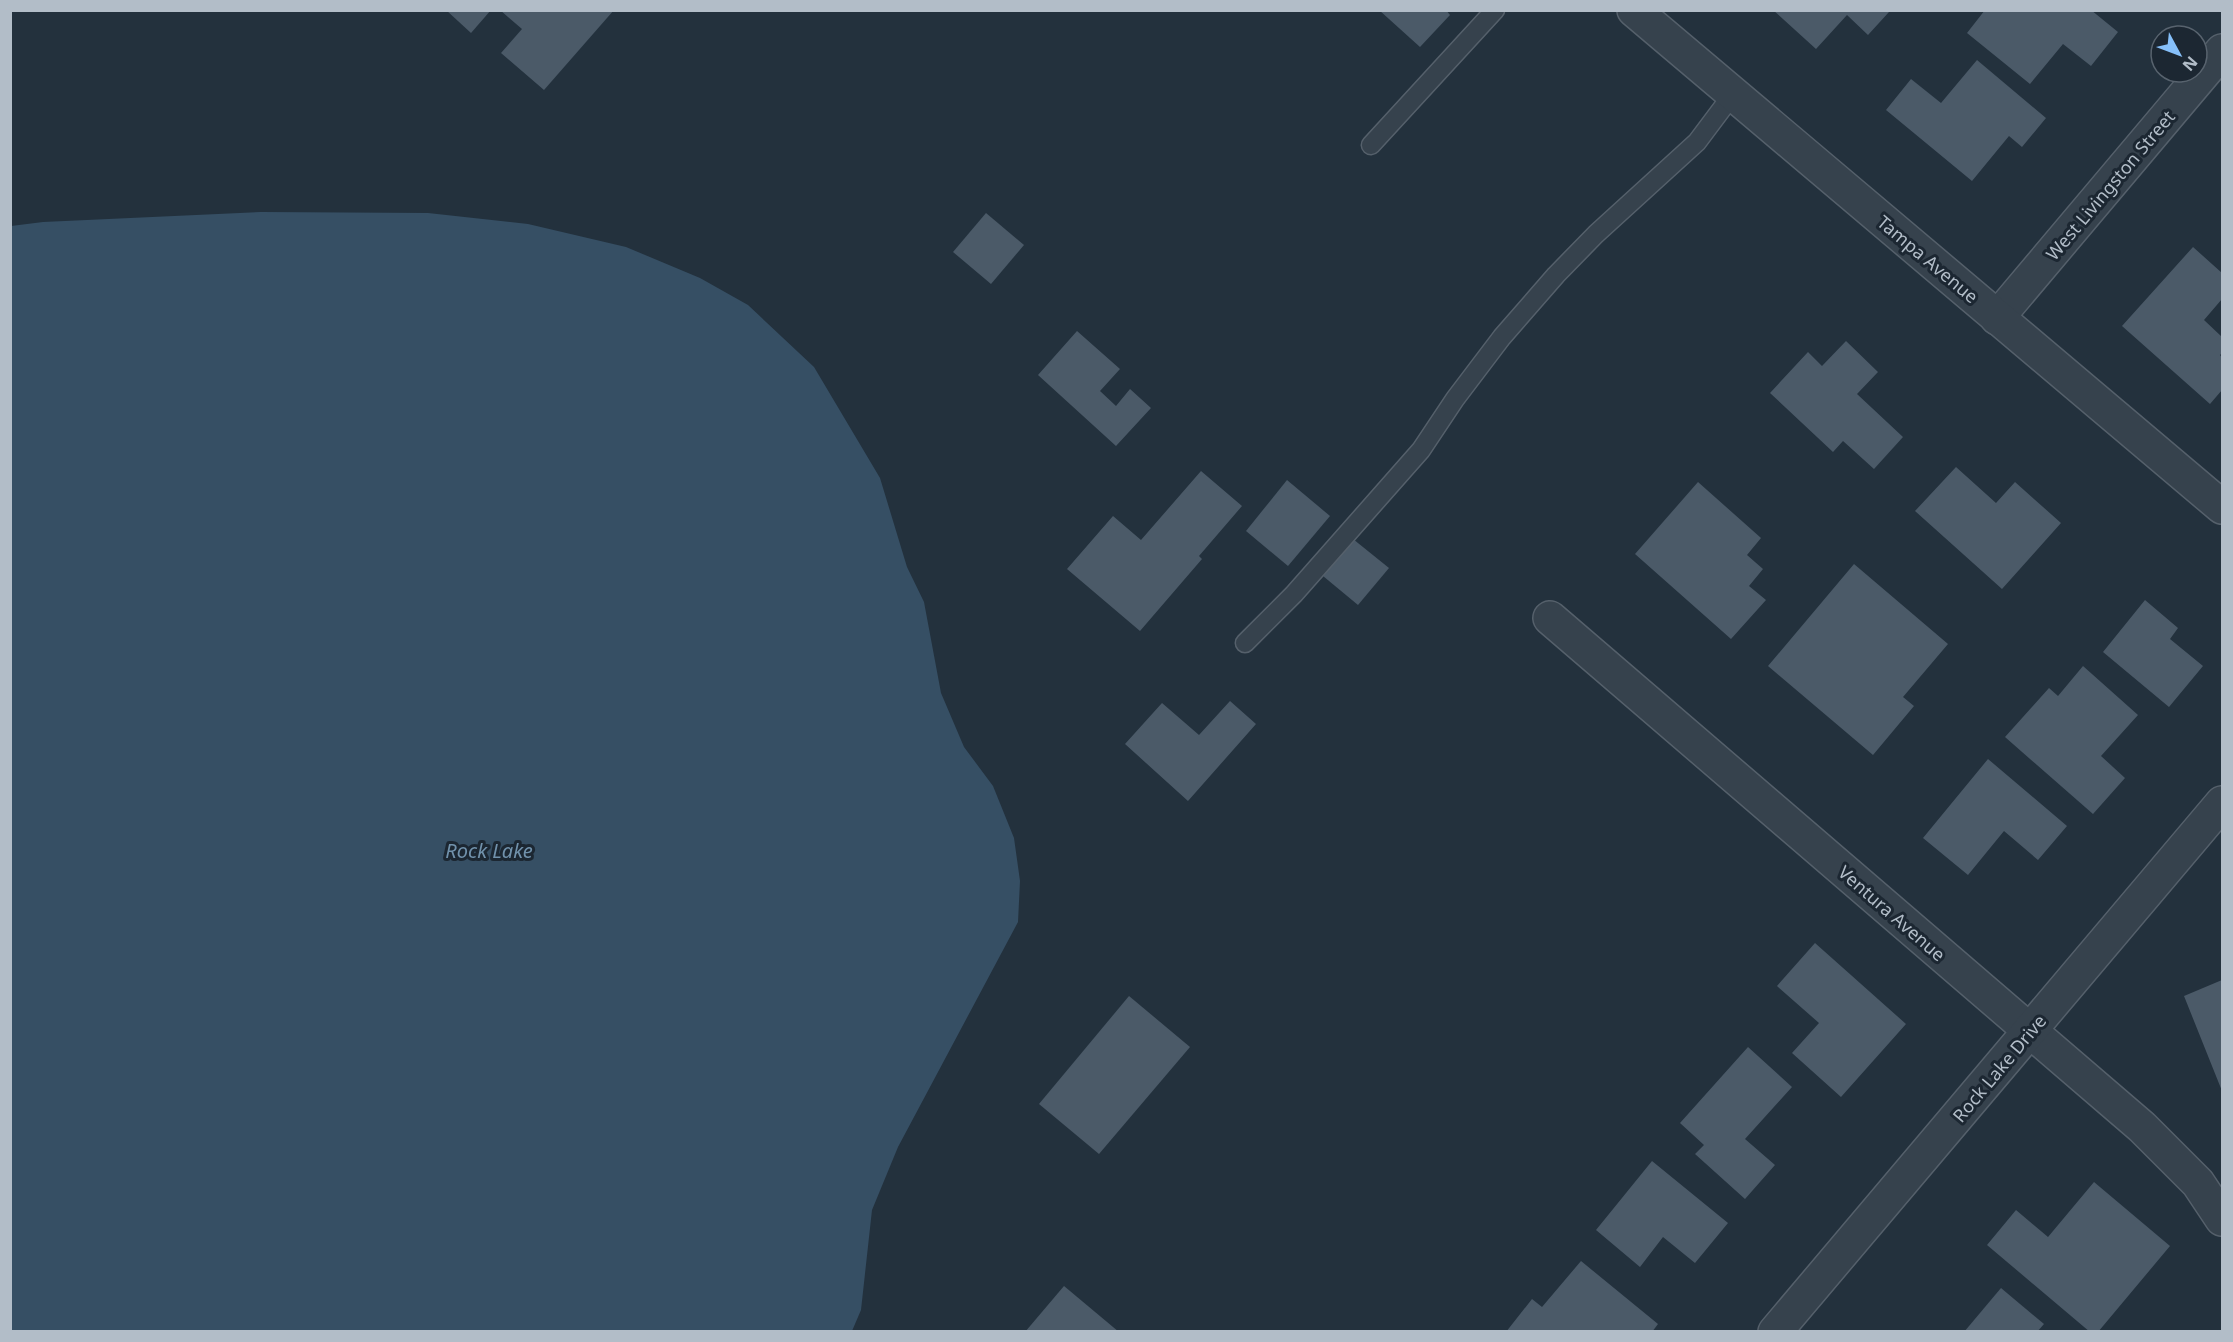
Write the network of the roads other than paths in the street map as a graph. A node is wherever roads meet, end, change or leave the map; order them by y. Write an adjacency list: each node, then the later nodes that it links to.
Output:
1 (1495, 10): 5 (lane)
2 (1634, 10): 4 (street, Tampa Avenue)
3 (2223, 51): 6 (street, West Livingston Street)
4 (1733, 94): 6 (street, Tampa Avenue); 9 (lane)
5 (1371, 145)
6 (1997, 318): 7 (street, Tampa Avenue)
7 (2223, 507)
8 (1550, 618): 11 (street, Ventura Avenue)
9 (1245, 643)
10 (2223, 803): 11 (street, Rock Lake Drive)
11 (2030, 1031): 12 (street, Ventura Avenue); 13 (street, Rock Lake Drive)
12 (2223, 1219)
13 (1775, 1332)

